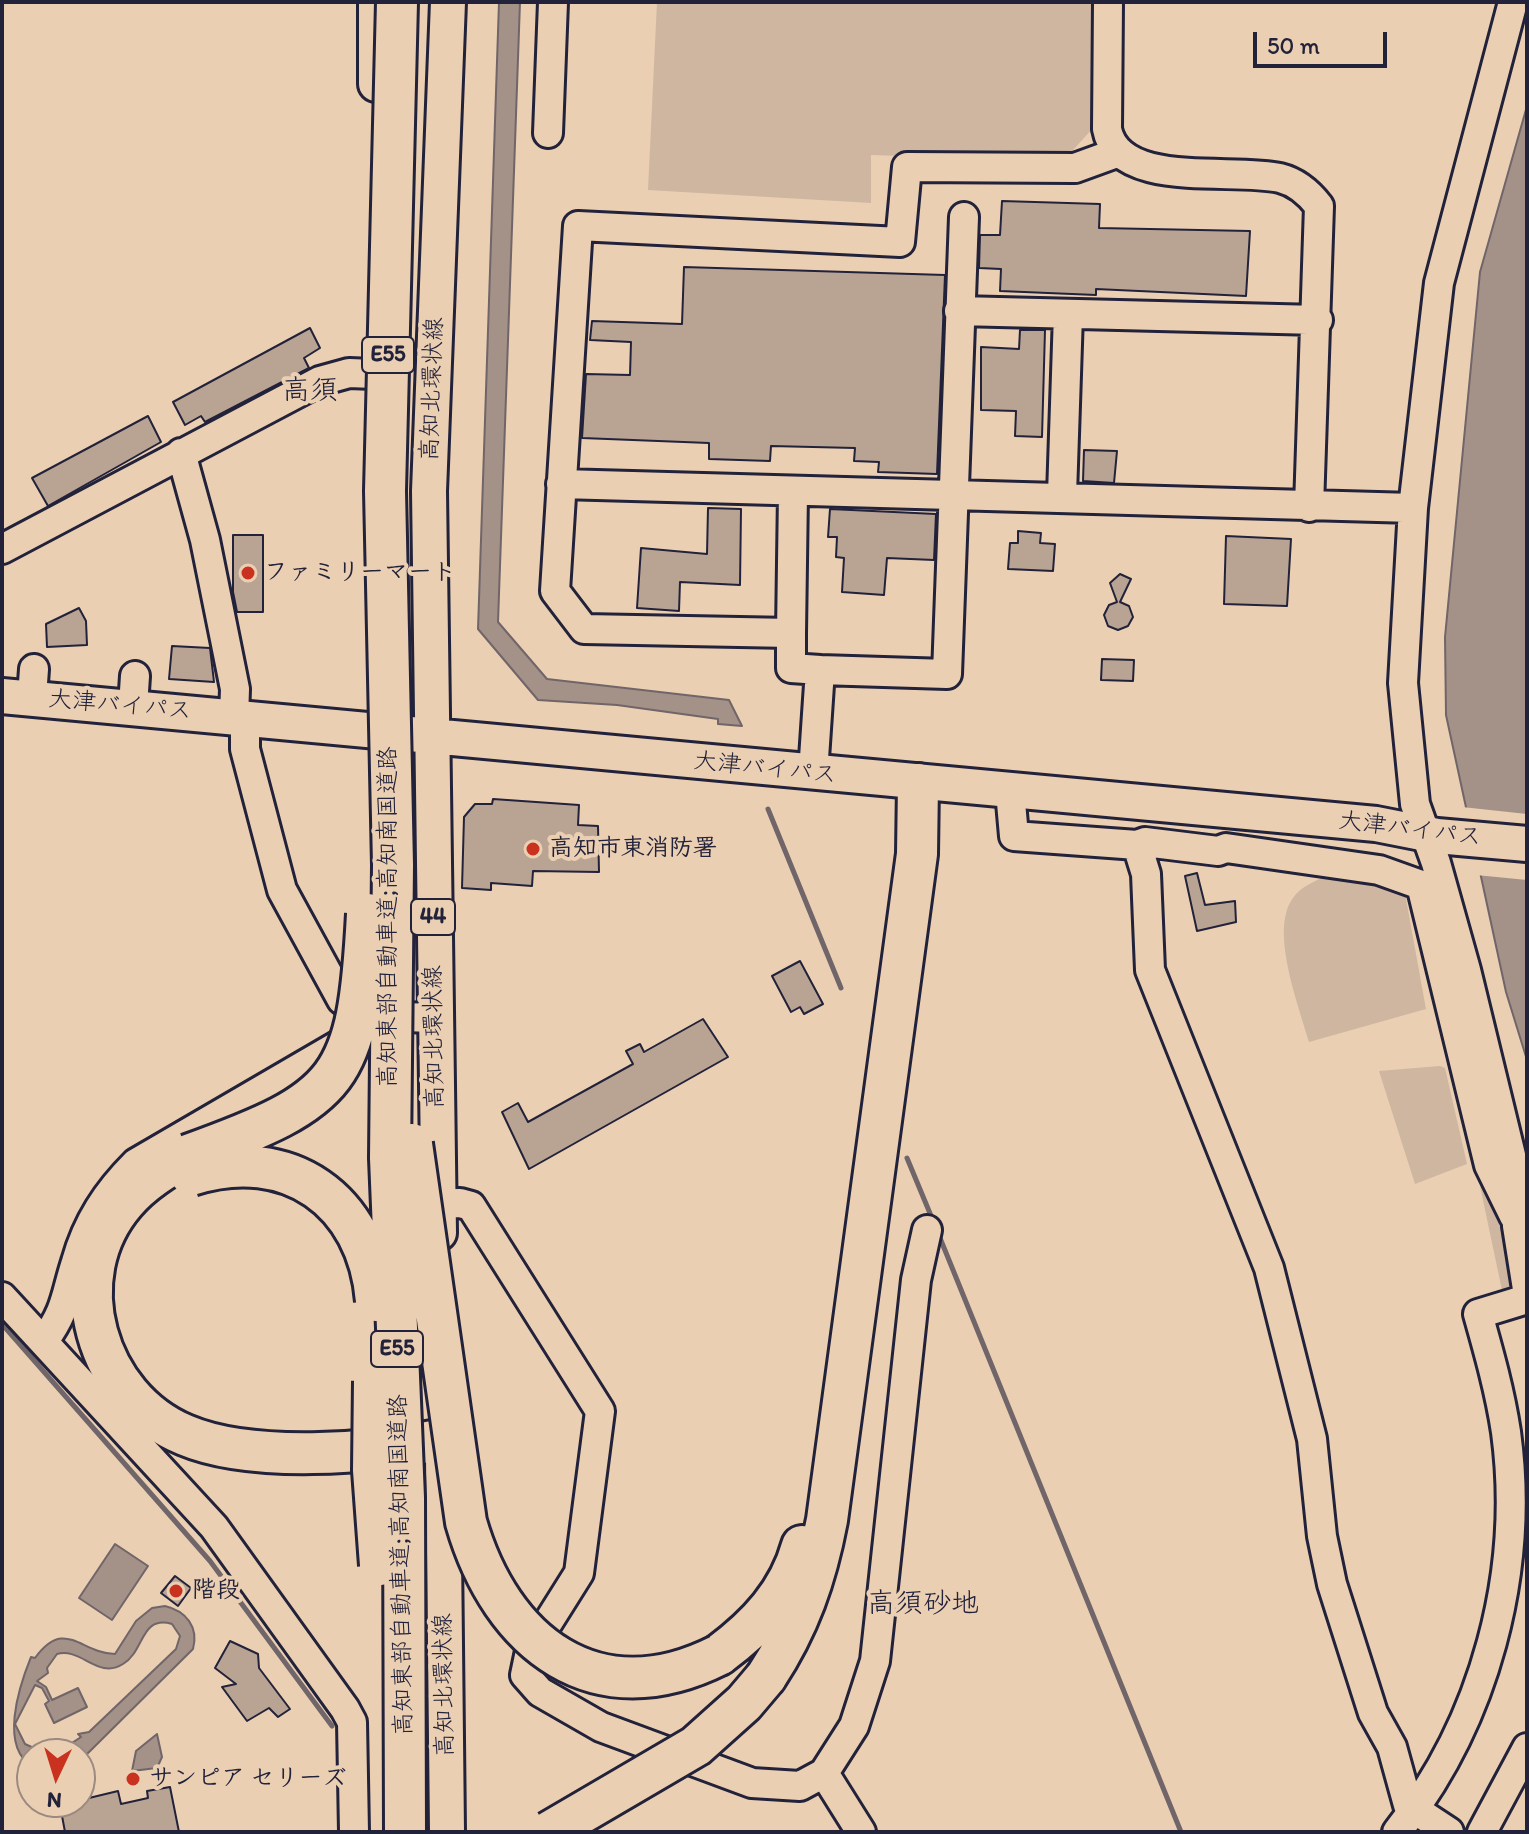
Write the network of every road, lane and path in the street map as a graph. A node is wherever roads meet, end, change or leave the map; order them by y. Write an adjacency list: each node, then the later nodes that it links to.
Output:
1 (376, 2): 14 (main road, 44)
2 (397, 2): 27 (highway, 高知東部自動車道;高知南国道路 / E55, bridge)
3 (448, 2): 13 (main road, 高知北環状線 / 44)
4 (553, 2): 7 (street)
5 (1108, 2): 8 (street)
6 (1513, 2): 21 (street)
7 (548, 133)
8 (1119, 152): 12 (street); 16 (street)
9 (964, 217): 10 (street)
10 (959, 311): 11 (street); 18 (street)
11 (1068, 314): 12 (street); 19 (street)
12 (1318, 320): 20 (street)
13 (435, 355): 14 (street); 28 (main road, 高知北環状線 / 44)
14 (374, 365): 15 (street); 27 (main road, 44)
15 (181, 453): 22 (street); 26 (street)
16 (561, 484): 17 (street); 23 (street)
17 (793, 492): 18 (street); 23 (street)
18 (952, 493): 19 (street); 24 (street)
19 (1062, 495): 20 (street)
20 (1309, 507): 21 (street)
21 (1413, 508): 32 (street)
22 (2, 549)
23 (791, 633): 24 (street)
24 (820, 670): 29 (street)
25 (23, 687): 26 (main road, 大津バイパス)
26 (239, 717): 27 (main road, 大津バイパス); 37 (street)
27 (379, 720): 28 (main road, 大津バイパス); 35 (highway, 高知東部自動車道;高知南国道路 / E55, bridge); 37 (main road, 44); 38 (highway, bridge)
28 (432, 737): 29 (main road, 大津バイパス); 36 (main road, 高知北環状線 / 44)
29 (813, 773): 30 (main road, 大津バイパス)
30 (918, 784): 31 (main road, 大津バイパス); 35 (highway, bridge); 56 (highway, bridge)
31 (1010, 791): 32 (main road, 大津バイパス); 34 (street)
32 (1431, 835): 33 (main road, 大津バイパス); 41 (street)
33 (1527, 844)
34 (1137, 845): 41 (street); 51 (street)
35 (393, 865): 54 (highway, 高知東部自動車道;高知南国道路 / E55, bridge)
36 (434, 1018): 37 (street); 39 (main road, 高知北環状線 / 44)
37 (377, 1026): 40 (main road, 44); 46 (street)
38 (189, 1165): 48 (highway); 54 (highway, bridge)
39 (439, 1203): 40 (street); 47 (main road, 高知北環状線 / 44); 50 (street)
40 (382, 1205): 48 (main road, 44)
41 (1524, 1224): 43 (street)
42 (927, 1230): 50 (street)
43 (1527, 1289)
44 (2, 1297): 46 (street)
45 (1527, 1299): 51 (street)
46 (44, 1341): 52 (street)
47 (443, 1439): 48 (highway); 55 (main road, 高知北環状線 / 44)
48 (386, 1441): 53 (main road, 44)
49 (1527, 1748): 59 (street)
50 (824, 1773): 57 (street)
51 (1406, 1821): 58 (street)
52 (354, 1832)
53 (391, 1832)
54 (403, 1832)
55 (447, 1832)
56 (549, 1832)
57 (861, 1832)
58 (1449, 1832)
59 (1482, 1832)

